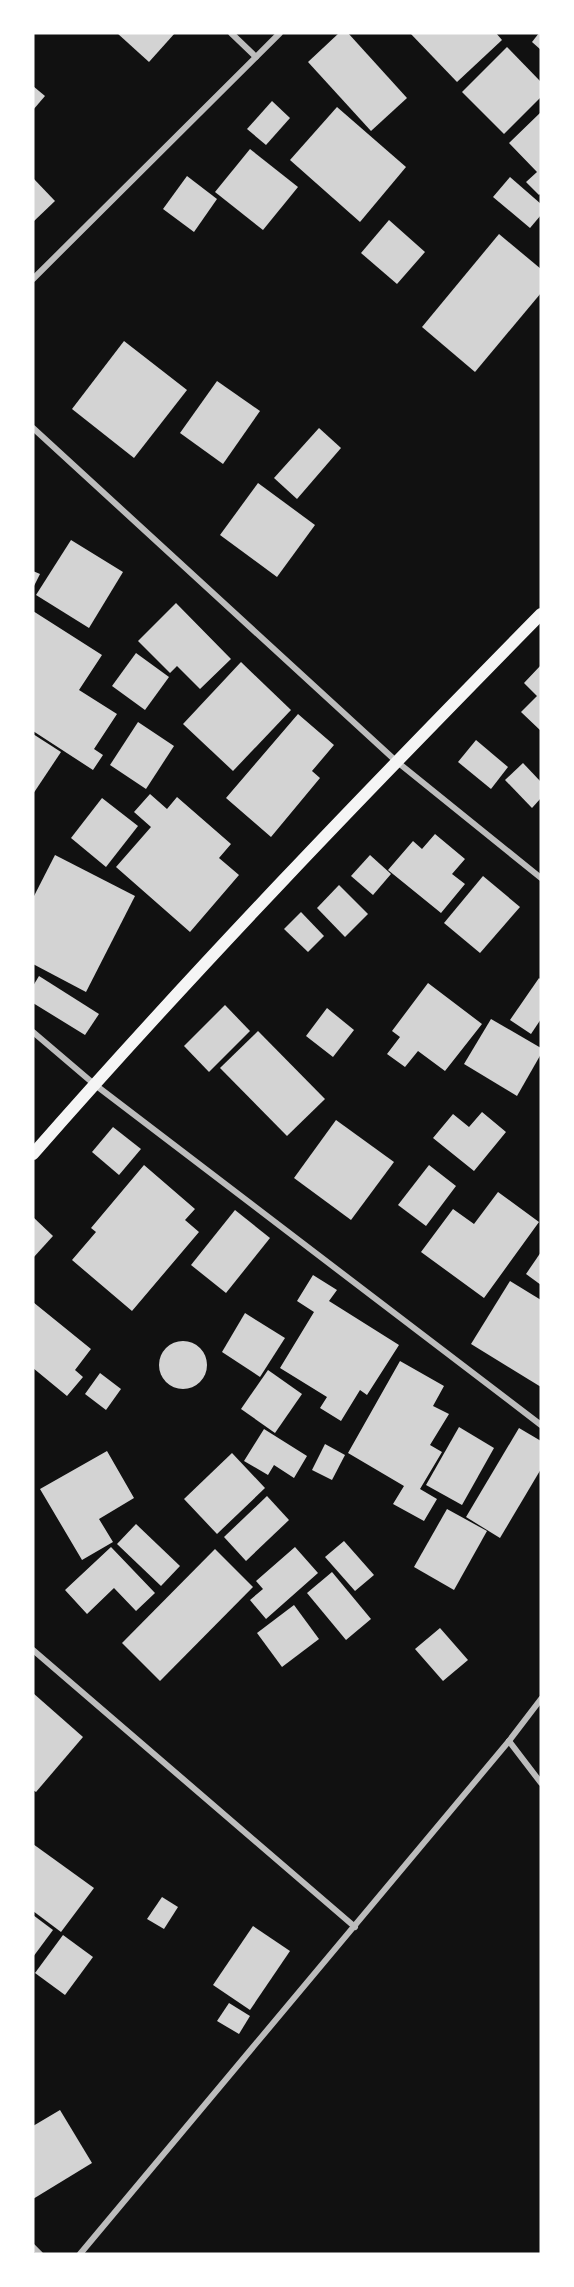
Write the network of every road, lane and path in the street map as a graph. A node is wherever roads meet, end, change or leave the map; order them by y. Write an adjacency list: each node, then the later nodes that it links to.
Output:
1 (231, 33): 3 (street)
2 (280, 33): 3 (street)
3 (256, 57): 4 (street)
4 (33, 279)
5 (33, 428): 7 (street)
6 (541, 614): 7 (main road)
7 (396, 761): 8 (street); 10 (main road)
8 (541, 878)
9 (33, 1032): 10 (street)
10 (94, 1084): 11 (main road); 12 (street)
11 (33, 1154)
12 (541, 1425)
13 (33, 1650): 17 (street)
14 (541, 1699): 15 (street)
15 (509, 1742): 16 (street); 17 (street)
16 (541, 1783)
17 (355, 1927): 20 (street)
18 (33, 2247): 19 (street)
19 (40, 2254)
20 (80, 2254)

